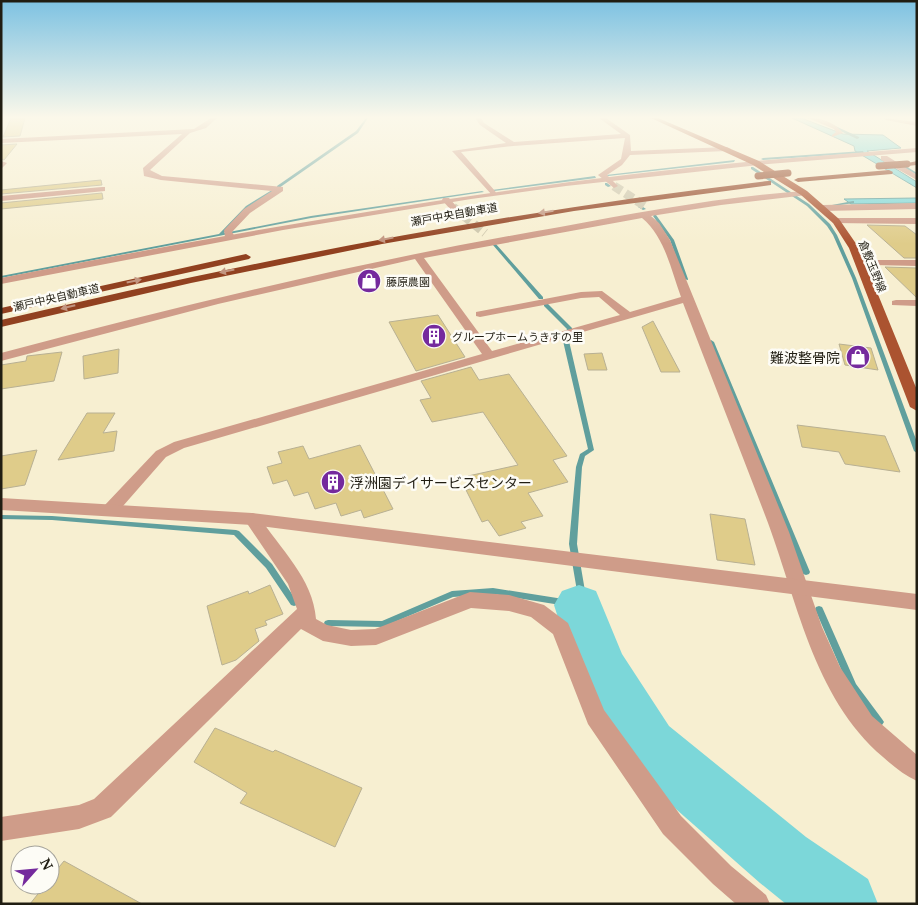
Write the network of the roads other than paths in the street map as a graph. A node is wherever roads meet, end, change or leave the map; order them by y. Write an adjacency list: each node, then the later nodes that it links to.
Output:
1 (157, 160): 28 (street)
2 (463, 160): 16 (street)
3 (624, 160): 13 (street)
4 (750, 160): 8 (main road, 倉敷玉野線)
5 (781, 160): 8 (street)
6 (886, 160): 12 (street)
7 (1, 163): 10 (street)
8 (756, 163): 13 (street); 17 (main road, 倉敷玉野線)
9 (917, 163): 27 (highway, 瀬戸中央自動車道, bridge)
10 (1, 167)
11 (917, 170): 41 (highway, 瀬戸中央自動車道, one-way to 41)
12 (917, 178)
13 (604, 179): 14 (street); 16 (street)
14 (614, 186)
15 (102, 189): 18 (street)
16 (492, 193): 19 (street)
17 (801, 193): 22 (main road, 倉敷玉野線); 23 (street)
18 (1, 198)
19 (446, 200): 21 (street); 28 (street)
20 (917, 206): 22 (street)
21 (453, 207)
22 (823, 208): 24 (main road, 倉敷玉野線)
23 (644, 210): 29 (street); 35 (street)
24 (836, 221): 25 (street); 44 (main road, 倉敷玉野線)
25 (917, 221)
26 (485, 233): 29 (street)
27 (364, 234)
28 (229, 235): 34 (street)
29 (494, 241): 31 (street)
30 (260, 254): 38 (highway, 瀬戸中央自動車道, one-way to 30)
31 (418, 256): 42 (street); 43 (street)
32 (878, 263): 33 (street)
33 (917, 263)
34 (1, 281)
35 (686, 299): 40 (street); 48 (street)
36 (896, 303): 37 (street)
37 (917, 303)
38 (1, 311)
39 (480, 314): 40 (street)
40 (628, 315): 43 (street)
41 (1, 324)
42 (1, 357)
43 (490, 357): 46 (street)
44 (917, 407)
45 (1, 504): 46 (street)
46 (110, 510): 47 (street)
47 (252, 519): 48 (street); 50 (street)
48 (800, 589): 49 (street); 51 (street)
49 (917, 602)
50 (308, 610): 52 (street); 53 (street)
51 (917, 769)
52 (1, 829)
53 (756, 904)

